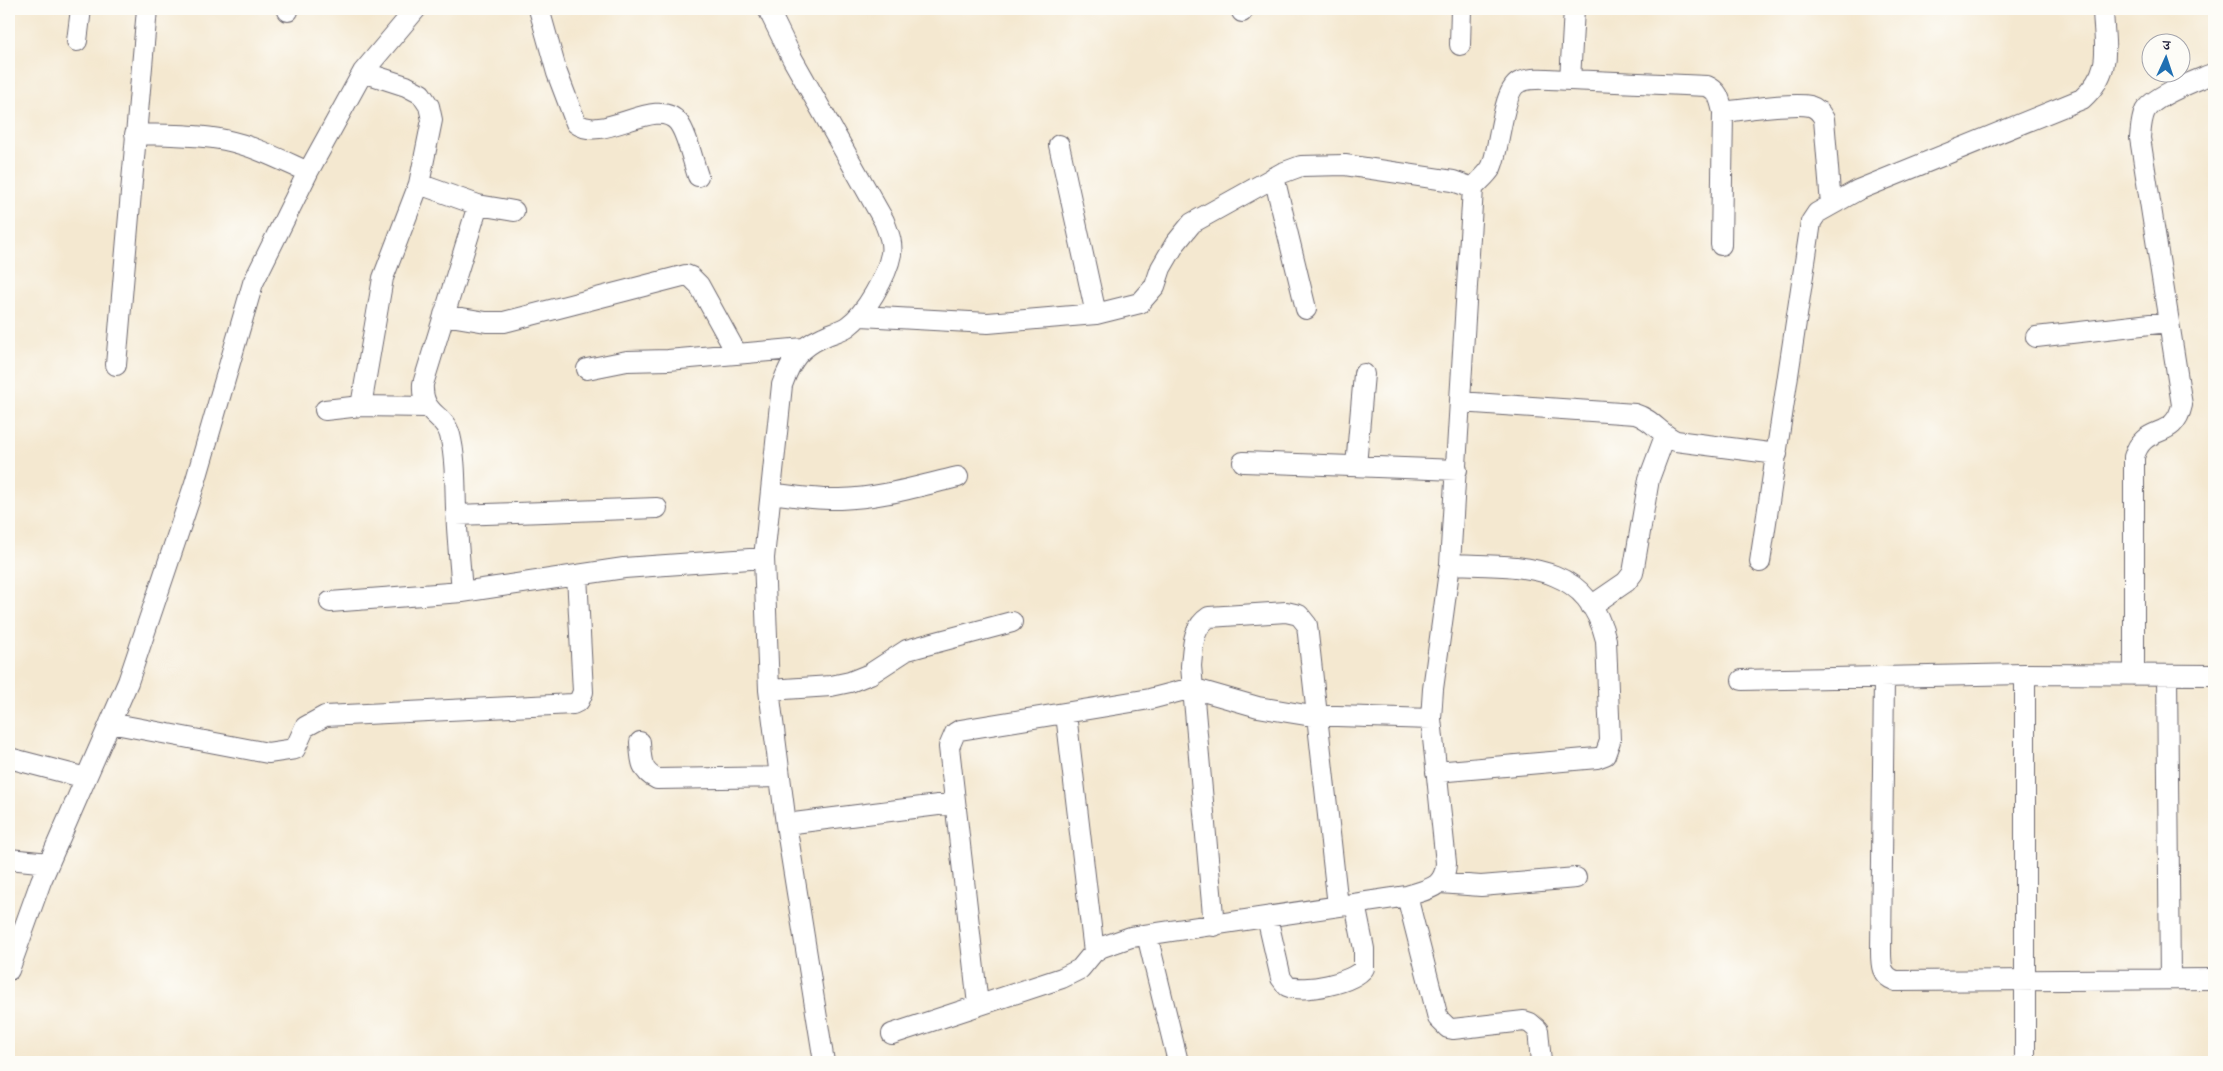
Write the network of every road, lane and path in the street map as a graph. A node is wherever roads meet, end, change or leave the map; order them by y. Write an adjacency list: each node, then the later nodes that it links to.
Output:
1 (81, 9): 9 (street)
2 (146, 9): 15 (street)
3 (416, 9): 11 (street)
4 (539, 9): 18 (street)
5 (768, 9): 29 (street)
6 (1461, 9): 10 (street)
7 (1574, 9): 13 (street)
8 (2103, 9): 22 (street)
9 (77, 41)
10 (1460, 45)
11 (363, 72): 17 (street); 20 (street)
12 (2214, 73): 30 (street)
13 (1570, 80): 14 (street); 21 (street)
14 (1723, 112): 22 (street); 25 (street)
15 (135, 134): 17 (street); 34 (street)
16 (1059, 145): 27 (street)
17 (308, 172): 69 (street)
18 (698, 176)
19 (1274, 177): 21 (street); 26 (street); 27 (street)
20 (419, 184): 23 (street); 38 (street)
21 (1473, 188): 37 (street)
22 (1831, 205): 42 (street)
23 (478, 206): 24 (street); 28 (street)
24 (514, 211)
25 (1721, 245)
26 (1306, 309)
27 (1096, 314): 29 (street)
28 (444, 315): 33 (street); 39 (street)
29 (861, 316): 32 (street)
30 (2168, 322): 31 (street); 59 (street)
31 (2036, 336)
32 (804, 348): 33 (street); 47 (street)
33 (737, 354): 35 (street)
34 (116, 365)
35 (587, 369)
36 (1364, 374): 44 (street)
37 (1460, 402): 41 (street); 45 (street)
38 (361, 406): 39 (street); 40 (street)
39 (427, 406): 49 (street)
40 (325, 410)
41 (1665, 436): 42 (street); 56 (street)
42 (1777, 454): 51 (street)
43 (1243, 462): 44 (street)
44 (1356, 466): 45 (street)
45 (1457, 470): 52 (street)
46 (958, 477): 47 (street)
47 (771, 493): 50 (street)
48 (657, 508): 49 (street)
49 (456, 515): 54 (street)
50 (764, 558): 53 (street); 65 (street)
51 (1760, 562)
52 (1450, 564): 56 (street); 68 (street)
53 (577, 575): 54 (street); 69 (street)
54 (462, 592): 55 (street)
55 (330, 602)
56 (1591, 606): 72 (street)
57 (1012, 622): 65 (street)
58 (2025, 674): 59 (street); 62 (street); 90 (street)
59 (2134, 675): 61 (street)
60 (2214, 675): 61 (street)
61 (2167, 676): 88 (street)
62 (1884, 678): 63 (street); 90 (street)
63 (1742, 680)
64 (1192, 688): 66 (street); 67 (street); 67 (street); 84 (street)
65 (769, 690): 73 (street)
66 (1066, 714): 75 (street); 86 (street)
67 (1318, 716): 68 (street); 82 (street)
68 (1431, 719): 72 (street)
69 (110, 723): 74 (street)
70 (640, 742): 73 (street)
71 (9, 758): 74 (street)
72 (1436, 772): 80 (street)
73 (780, 777): 76 (street)
74 (86, 778): 78 (street)
75 (954, 803): 76 (street); 91 (street)
76 (786, 824): 93 (street)
77 (9, 859): 78 (street)
78 (48, 863): 87 (street)
79 (1576, 878): 80 (street)
80 (1440, 883): 81 (street)
81 (1407, 896): 82 (street); 95 (street)
82 (1346, 905): 83 (street); 83 (street)
83 (1267, 917): 84 (street)
84 (1214, 926): 85 (street)
85 (1147, 935): 86 (street); 94 (street)
86 (1094, 952): 91 (street)
87 (9, 970)
88 (2170, 979): 89 (street); 90 (street)
89 (2214, 979)
90 (2025, 981): 96 (street)
91 (978, 1005): 92 (street)
92 (892, 1034)
93 (824, 1062)
94 (1178, 1062)
95 (1541, 1062)
96 (2026, 1062)

